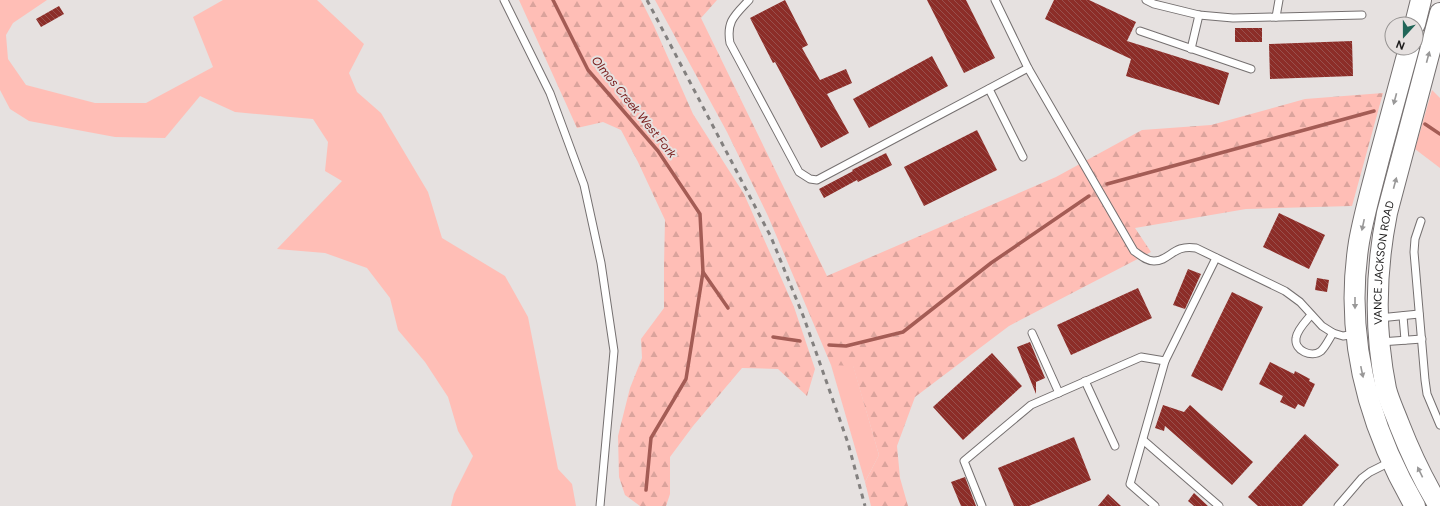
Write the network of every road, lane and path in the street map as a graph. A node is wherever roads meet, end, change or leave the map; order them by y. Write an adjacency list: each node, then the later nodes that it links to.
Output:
1 (504, 0): 39 (lane)
2 (749, 0): 17 (lane)
3 (995, 0): 15 (lane)
4 (1146, 0): 8 (lane)
5 (1279, 0): 11 (lane)
6 (1421, 0): 10 (main road)
7 (1440, 13): 24 (main road, VANCE JACKSON ROAD, one-way to 7)
8 (1199, 15): 11 (lane); 13 (lane)
9 (1362, 15): 11 (lane)
10 (1417, 16)
11 (1276, 17)
12 (1140, 31): 13 (lane)
13 (1191, 49): 16 (lane)
14 (1407, 56): 27 (main road, VANCE JACKSON ROAD, one-way to 27)
15 (1028, 68): 17 (lane); 20 (lane)
16 (1251, 69)
17 (989, 89): 18 (lane)
18 (1023, 157)
19 (1421, 221): 21 (lane)
20 (1216, 258): 22 (lane); 31 (lane)
21 (1419, 314): 23 (lane); 28 (lane)
22 (1311, 315): 26 (lane); 26 (lane)
23 (1403, 316): 24 (lane); 29 (lane)
24 (1377, 318): 30 (main road, VANCE JACKSON ROAD)
25 (1032, 333): 33 (lane)
26 (1333, 333): 27 (lane)
27 (1356, 334): 37 (main road, VANCE JACKSON ROAD, one-way to 37)
28 (1422, 338): 29 (lane); 34 (lane)
29 (1405, 340): 30 (lane)
30 (1379, 342): 44 (main road, VANCE JACKSON ROAD, one-way to 30)
31 (1165, 361): 32 (lane); 35 (lane)
32 (1085, 381): 33 (lane); 36 (lane)
33 (1059, 393): 40 (lane)
34 (1440, 425)
35 (1143, 440): 41 (lane); 42 (lane)
36 (1115, 446)
37 (1391, 461): 38 (main road, VANCE JACKSON ROAD); 43 (lane)
38 (1413, 505)
39 (600, 506)
40 (982, 506)
41 (1155, 506)
42 (1219, 506)
43 (1338, 506)
44 (1439, 506)

